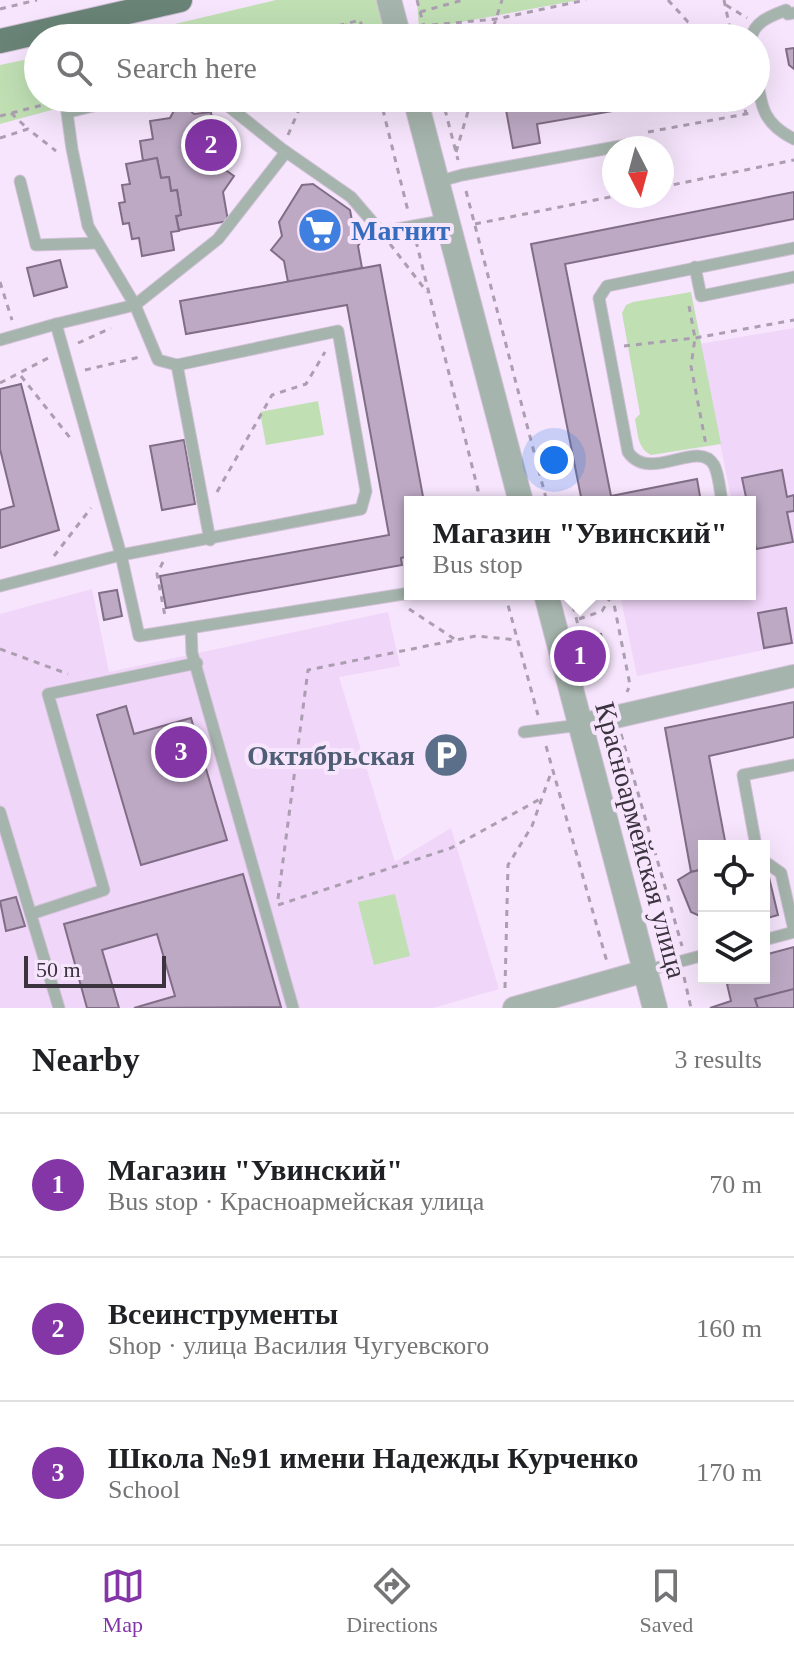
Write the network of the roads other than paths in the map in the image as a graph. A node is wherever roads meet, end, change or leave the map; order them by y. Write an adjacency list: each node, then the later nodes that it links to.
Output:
1 (180, 0): 4 (main road)
2 (389, 0): 5 (street)
3 (788, 8): 6 (lane)
4 (88, 24)
5 (395, 24)
6 (760, 24)
7 (24, 38): 8 (main road)
8 (0, 41)
9 (69, 112): 19 (lane)
10 (235, 112): 15 (lane)
11 (419, 112): 17 (street)
12 (763, 112): 13 (lane)
13 (794, 139)
14 (602, 149): 17 (lane)
15 (284, 151): 18 (lane); 23 (lane)
16 (20, 181): 19 (lane)
17 (437, 182): 18 (street)
18 (447, 220): 27 (street)
19 (98, 243): 23 (lane)
20 (794, 248): 21 (lane)
21 (695, 267): 22 (lane); 28 (lane)
22 (794, 277)
23 (137, 310): 24 (lane); 26 (lane)
24 (56, 324): 25 (lane); 30 (lane)
25 (0, 340)
26 (177, 365): 29 (lane); 29 (lane)
27 (519, 496)
28 (721, 496)
29 (210, 540): 30 (lane)
30 (121, 555): 31 (lane); 34 (lane)
31 (0, 586)
32 (404, 594): 34 (lane)
33 (548, 600): 37 (street, Красноармейская улица)
34 (191, 628): 35 (lane)
35 (197, 663): 43 (lane); 50 (lane)
36 (794, 676): 37 (street)
37 (592, 723): 38 (lane); 47 (street, Красноармейская улица)
38 (524, 732)
39 (794, 765): 41 (lane)
40 (0, 812): 43 (lane)
41 (755, 840)
42 (770, 865): 44 (lane)
43 (31, 914): 49 (lane)
44 (794, 931): 45 (lane)
45 (770, 938)
46 (698, 957): 47 (lane)
47 (645, 971): 48 (street); 51 (street, Красноармейская улица)
48 (510, 1000)
49 (59, 1008)
50 (293, 1008)
51 (655, 1008)

